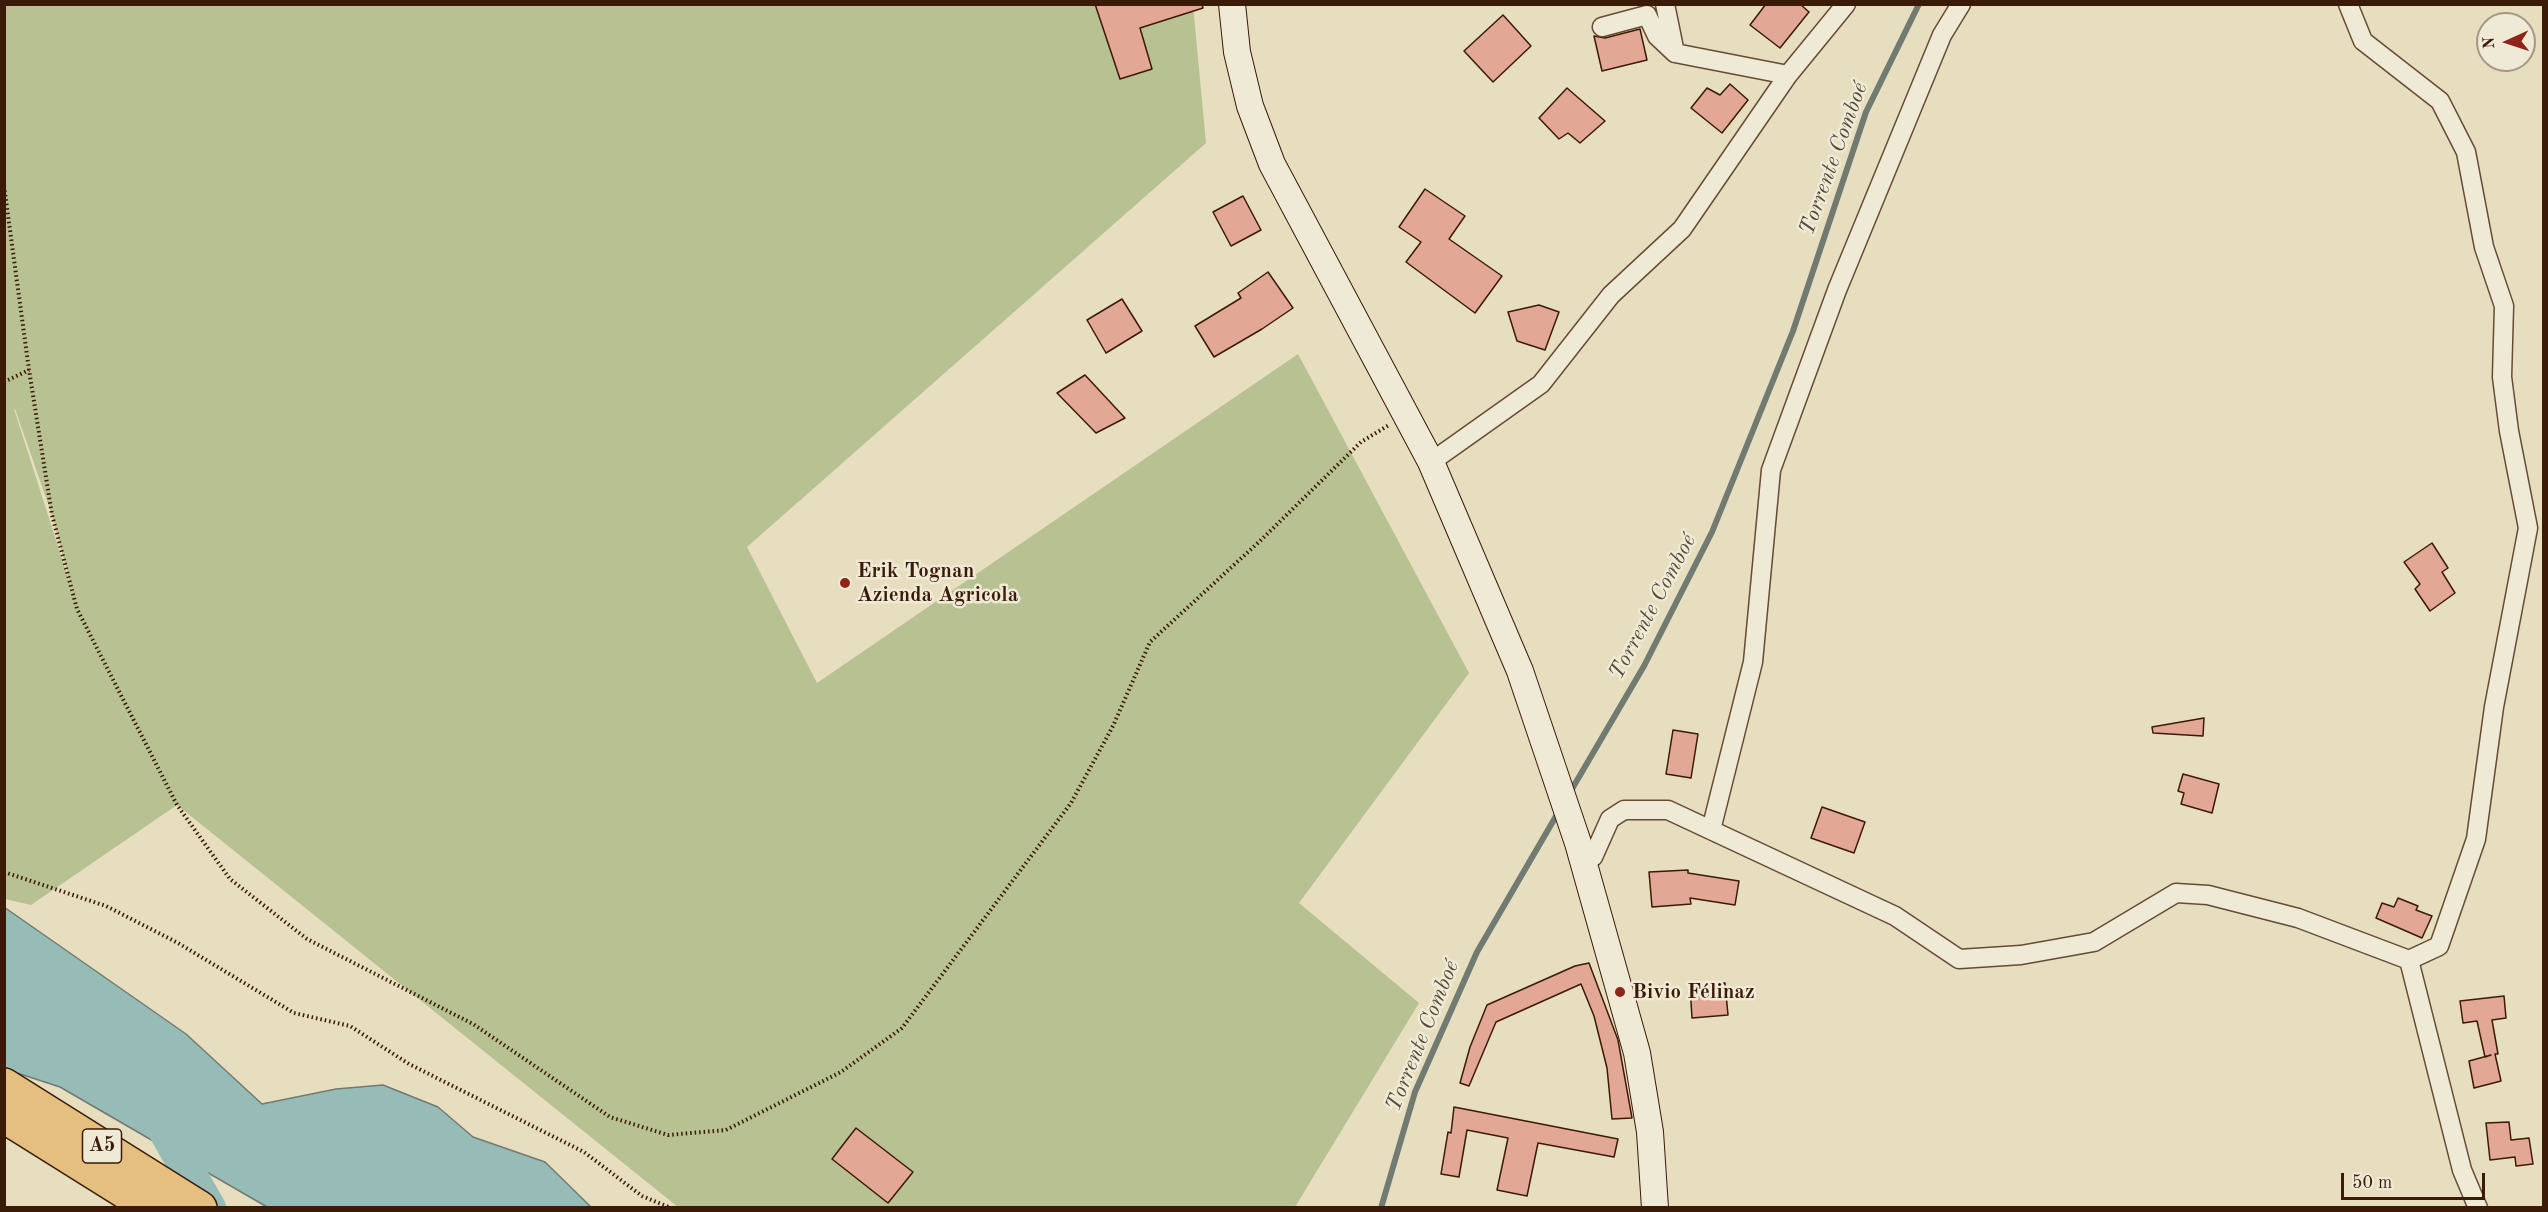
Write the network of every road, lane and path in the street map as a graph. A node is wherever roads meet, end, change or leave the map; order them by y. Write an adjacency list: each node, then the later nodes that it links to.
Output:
1 (1232, 4): 12 (main road)
2 (1665, 4): 7 (street)
3 (1846, 4): 8 (street)
4 (1961, 4): 14 (street)
5 (2348, 4): 17 (street)
6 (1602, 27): 7 (street)
7 (1675, 53): 8 (street)
8 (1788, 75): 13 (street)
9 (4, 186): 10 (path)
10 (29, 370): 11 (path); 12 (path)
11 (4, 382)
12 (1408, 414): 13 (main road)
13 (1431, 462): 15 (main road)
14 (1711, 830): 15 (street); 17 (street)
15 (1581, 853): 23 (main road)
16 (4, 872): 22 (path)
17 (2409, 960): 24 (street)
18 (4, 1085): 21 (highway, A5)
19 (4, 1116): 20 (highway, A5)
20 (151, 1208)
21 (200, 1208)
22 (671, 1208)
23 (1655, 1208)
24 (2478, 1208)

